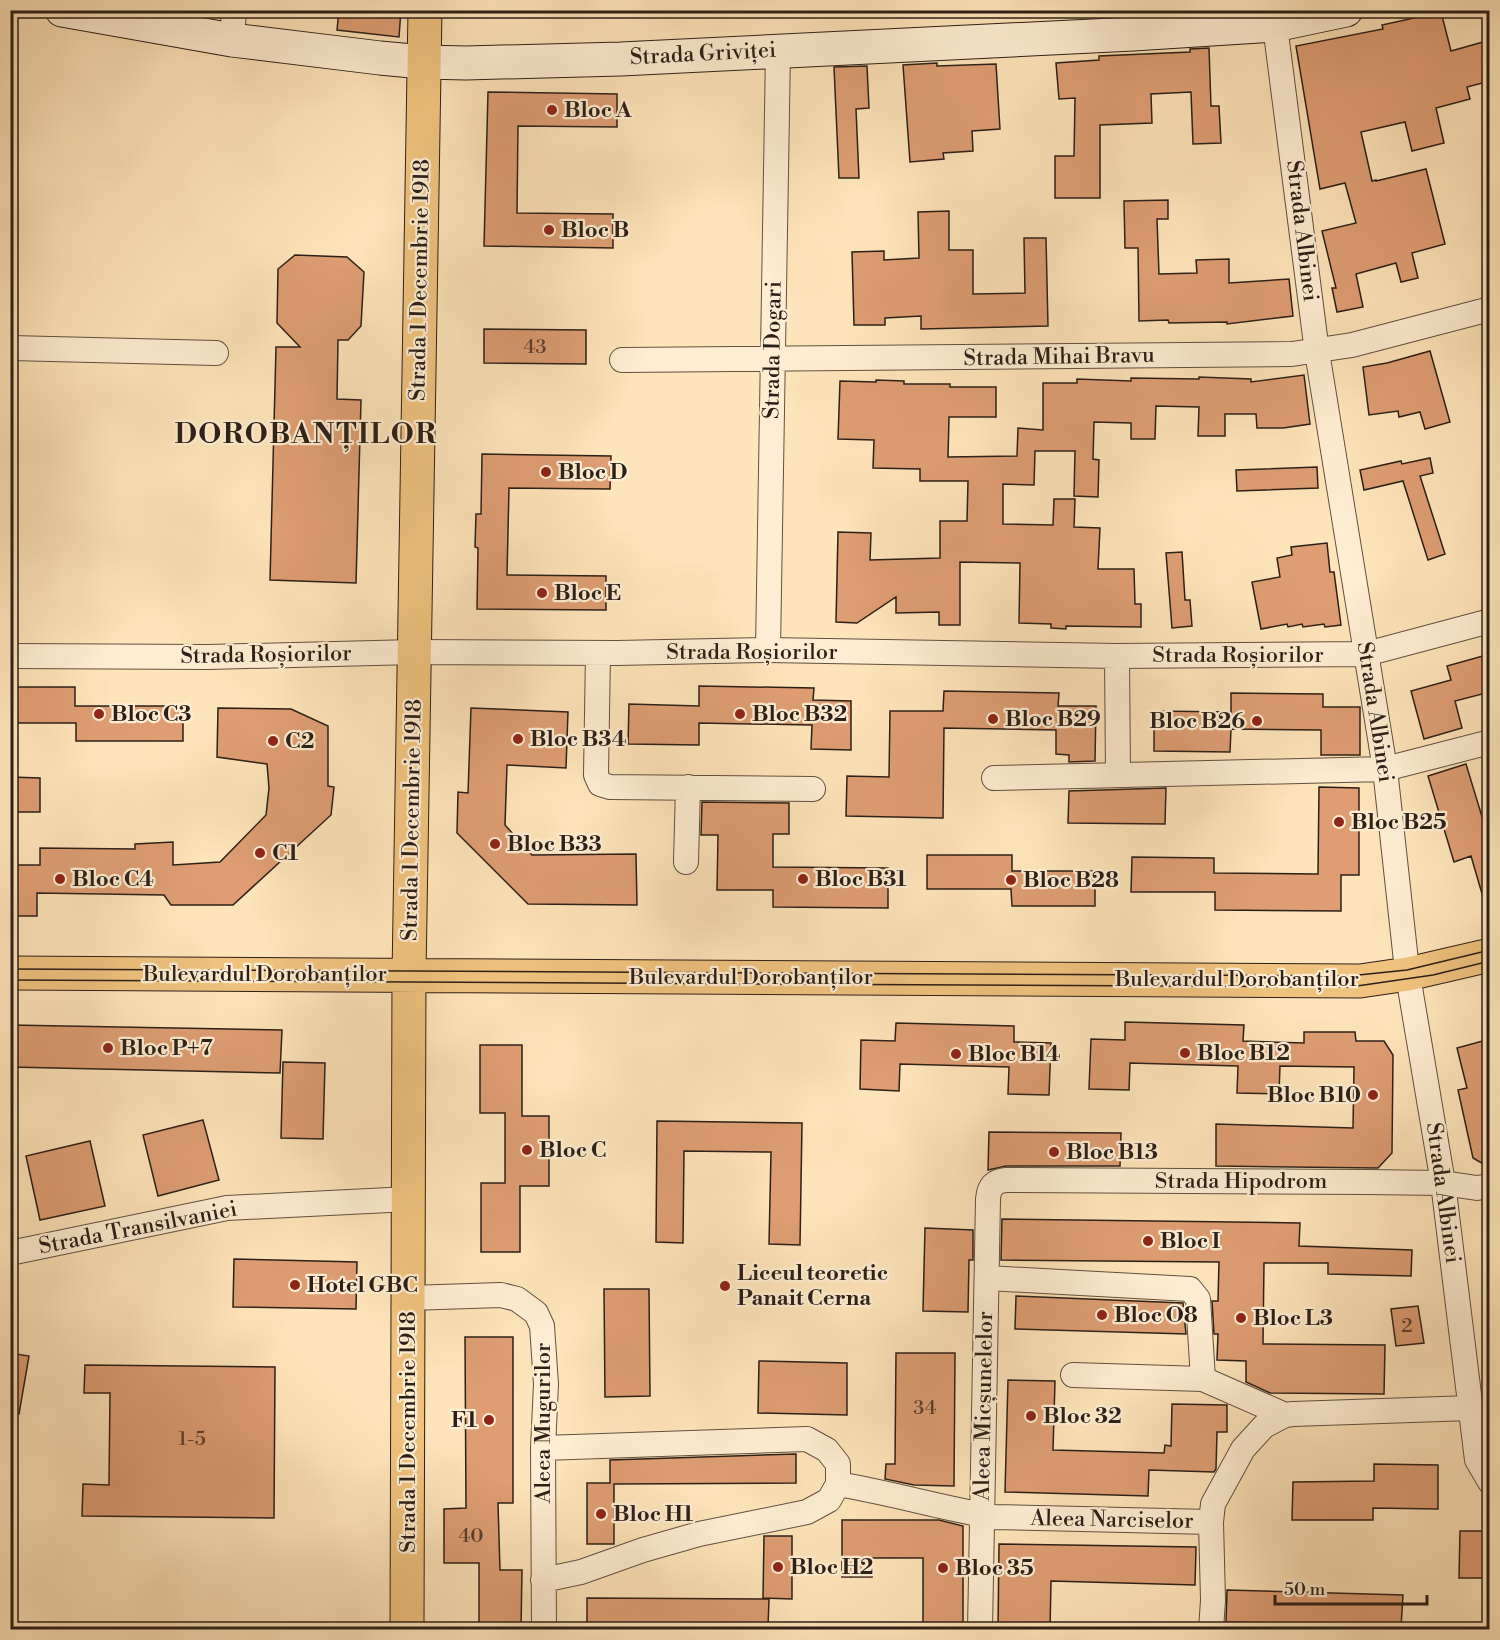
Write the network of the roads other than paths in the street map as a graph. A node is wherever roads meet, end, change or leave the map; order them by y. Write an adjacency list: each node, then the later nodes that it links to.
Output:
1 (62, 10): 5 (main road, Strada Griviței)
2 (425, 10): 7 (main road, Strada 1 Decembrie 1918)
3 (1346, 10): 4 (main road, Strada Griviței)
4 (1274, 18): 6 (main road, Strada Griviței); 10 (street, Strada Albinei)
5 (233, 25): 7 (main road, Strada Griviței)
6 (778, 51): 7 (main road, Strada Griviței); 12 (street, Strada Dogari)
7 (423, 62): 16 (main road, Strada 1 Decembrie 1918)
8 (1490, 309): 10 (street, Strada Mihai Bravu)
9 (10, 348): 11 (street)
10 (1317, 352): 12 (street, Strada Mihai Bravu); 18 (street, Strada Albinei)
11 (216, 353)
12 (772, 359): 13 (street, Strada Mihai Bravu); 15 (street, Strada Dogari)
13 (622, 360)
14 (1490, 621): 18 (street, Strada Roșiorilor)
15 (768, 650): 17 (street, Strada Roșiorilor); 20 (street, Strada Roșiorilor)
16 (415, 652): 17 (street, Strada Roșiorilor); 19 (street, Strada Roșiorilor); 31 (main road, Strada 1 Decembrie 1918)
17 (598, 653): 25 (street)
18 (1366, 654): 20 (street, Strada Roșiorilor); 22 (street, Strada Albinei)
19 (10, 656)
20 (1117, 656): 23 (street)
21 (1490, 742): 22 (street)
22 (1385, 769): 23 (street); 30 (street, Strada Albinei)
23 (1118, 775): 24 (street)
24 (994, 778)
25 (688, 787): 26 (street); 27 (street)
26 (813, 789)
27 (686, 862)
28 (1490, 955): 30 (main road, Bulevardul Dorobanților)
29 (10, 973): 31 (main road, Bulevardul Dorobanților)
30 (1408, 974): 31 (main road, Bulevardul Dorobanților); 32 (street, Strada Albinei)
31 (409, 975): 35 (main road, Strada 1 Decembrie 1918)
32 (1443, 1183): 33 (street, Strada Hipodrom); 34 (street, Strada Hipodrom); 41 (street, Strada Albinei)
33 (993, 1184): 37 (street, Aleea Micșunelelor)
34 (1490, 1186)
35 (409, 1199): 36 (street, Strada Transilvaniei); 38 (main road, Strada 1 Decembrie 1918)
36 (10, 1253)
37 (987, 1278): 40 (street); 46 (street, Aleea Micșunelelor)
38 (409, 1298): 43 (street, Aleea Mugurilor); 49 (main road, Strada 1 Decembrie 1918)
39 (1073, 1376): 40 (street)
40 (1203, 1379): 42 (street)
41 (1471, 1408): 42 (street, Aleea Narciselor); 44 (street, Strada Albinei)
42 (1285, 1415): 47 (street, Aleea Narciselor)
43 (543, 1448): 45 (street); 48 (street, Aleea Mugurilor)
44 (1490, 1482)
45 (838, 1484): 46 (street, Aleea Narciselor); 48 (street)
46 (982, 1515): 47 (street, Aleea Narciselor); 51 (street, Aleea Micșunelelor)
47 (1211, 1522): 52 (street)
48 (543, 1580): 50 (street, Aleea Mugurilor)
49 (406, 1629)
50 (544, 1629)
51 (980, 1629)
52 (1210, 1629)

